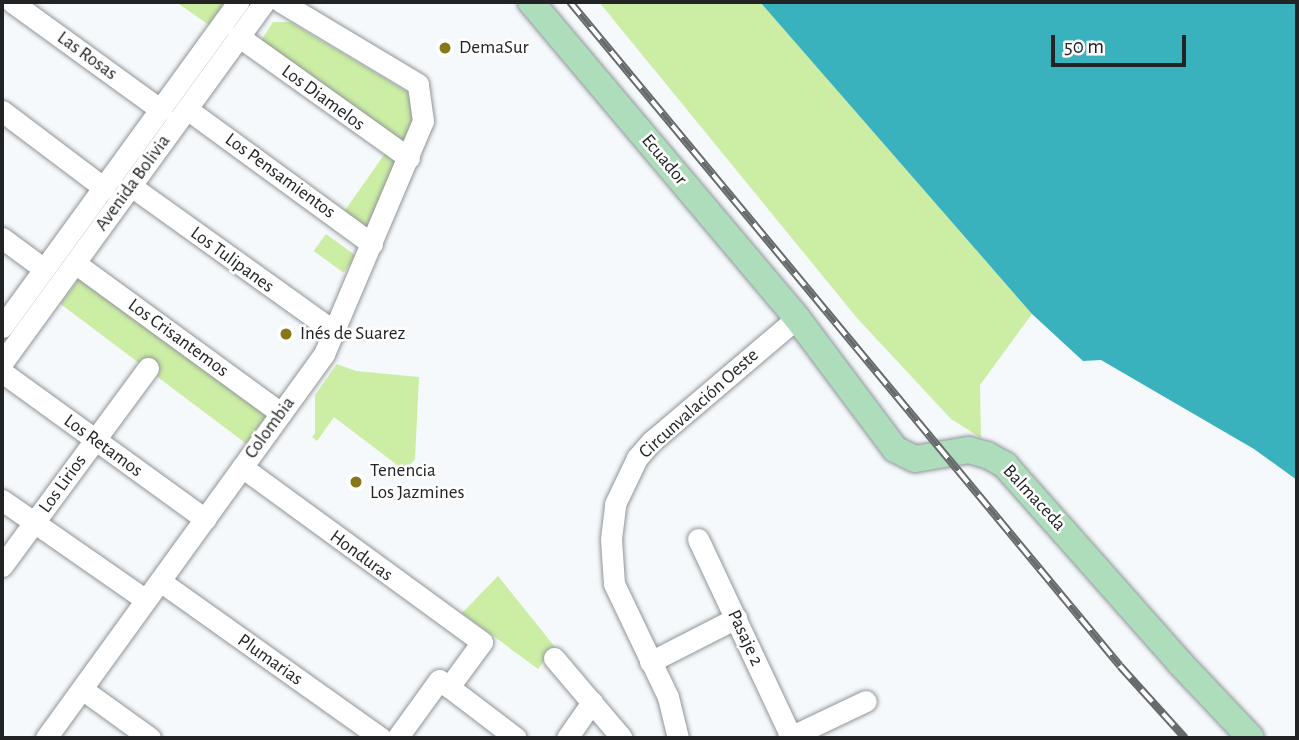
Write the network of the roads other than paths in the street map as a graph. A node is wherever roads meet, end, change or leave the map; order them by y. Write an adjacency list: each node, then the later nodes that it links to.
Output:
1 (12, 2): 8 (street, Las Rosas)
2 (238, 2): 8 (street, Avenida Bolivia)
3 (264, 2): 6 (street, Avenida Bolivia)
4 (281, 2): 10 (street, Colombia)
5 (531, 2): 17 (main road, Ecuador)
6 (238, 36): 7 (street, Avenida Bolivia); 10 (street, Los Diamelos)
7 (187, 109): 11 (street, Avenida Bolivia); 14 (street, Los Pensamientos)
8 (162, 110): 12 (street, Avenida Bolivia)
9 (2, 111): 12 (street)
10 (409, 158): 14 (street, Colombia)
11 (131, 186): 15 (street, Avenida Bolivia); 19 (street, Los Tulipanes)
12 (104, 188): 16 (street, Avenida Bolivia)
13 (2, 238): 16 (street)
14 (372, 244): 19 (street, Colombia)
15 (75, 263): 20 (street, Avenida Bolivia); 23 (street, Los Crisantemos)
16 (44, 269): 18 (street, Avenida Bolivia)
17 (797, 318): 35 (street, Circunvalación Oeste); 49 (main road, Balmaceda)
18 (2, 327)
19 (335, 332): 23 (street, Colombia)
20 (2, 363)
21 (148, 368): 24 (street, Los Lirios)
22 (2, 372): 24 (street, Los Retamos)
23 (281, 413): 25 (street, Colombia)
24 (95, 440): 27 (street, Los Retamos); 28 (street, Los Lirios)
25 (242, 467): 27 (street, Colombia); 36 (street, Honduras)
26 (2, 500): 28 (street)
27 (205, 519): 31 (street, Colombia)
28 (34, 524): 30 (street, Los Lirios); 32 (street)
29 (698, 539): 33 (street, Pasaje 2)
30 (2, 566)
31 (160, 581): 32 (street, Colombia); 44 (street, Plumarias)
32 (146, 600): 37 (street, Colombia)
33 (736, 618): 35 (street); 41 (street, Pasaje 2)
34 (554, 658): 39 (street)
35 (650, 662): 48 (street, Circunvalación Oeste)
36 (449, 687): 45 (street); 46 (street)
37 (82, 689): 42 (street, Colombia); 43 (street)
38 (866, 701): 41 (street)
39 (592, 702): 40 (street); 47 (street)
40 (621, 737)
41 (790, 737)
42 (46, 738)
43 (150, 738)
44 (381, 738)
45 (397, 738)
46 (516, 738)
47 (567, 738)
48 (678, 738)
49 (1251, 738)

